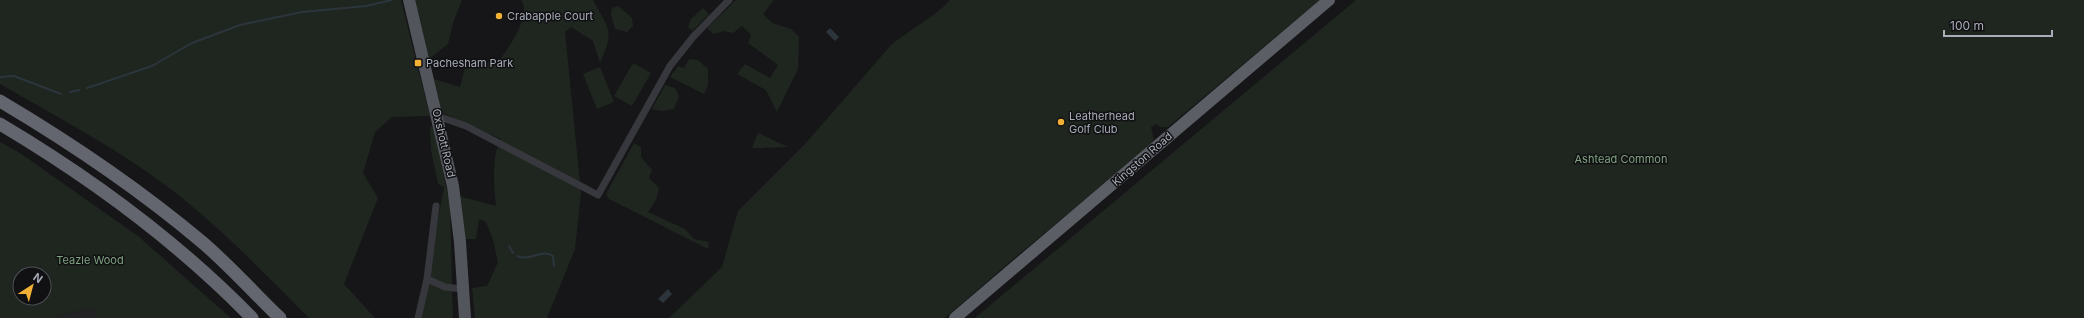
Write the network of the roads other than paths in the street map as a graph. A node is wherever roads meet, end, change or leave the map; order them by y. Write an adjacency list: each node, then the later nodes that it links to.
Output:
1 (409, 0): 5 (main road, Oxshott Road)
2 (729, 0): 5 (street)
3 (1329, 0): 14 (highway, Kingston Road)
4 (0, 101): 11 (highway)
5 (438, 116): 9 (main road, Oxshott Road)
6 (0, 124): 10 (highway)
7 (436, 206): 8 (street)
8 (427, 279): 9 (street); 12 (street)
9 (462, 289): 13 (main road, Oxshott Road)
10 (252, 318)
11 (280, 318)
12 (418, 318)
13 (465, 318)
14 (955, 318)

